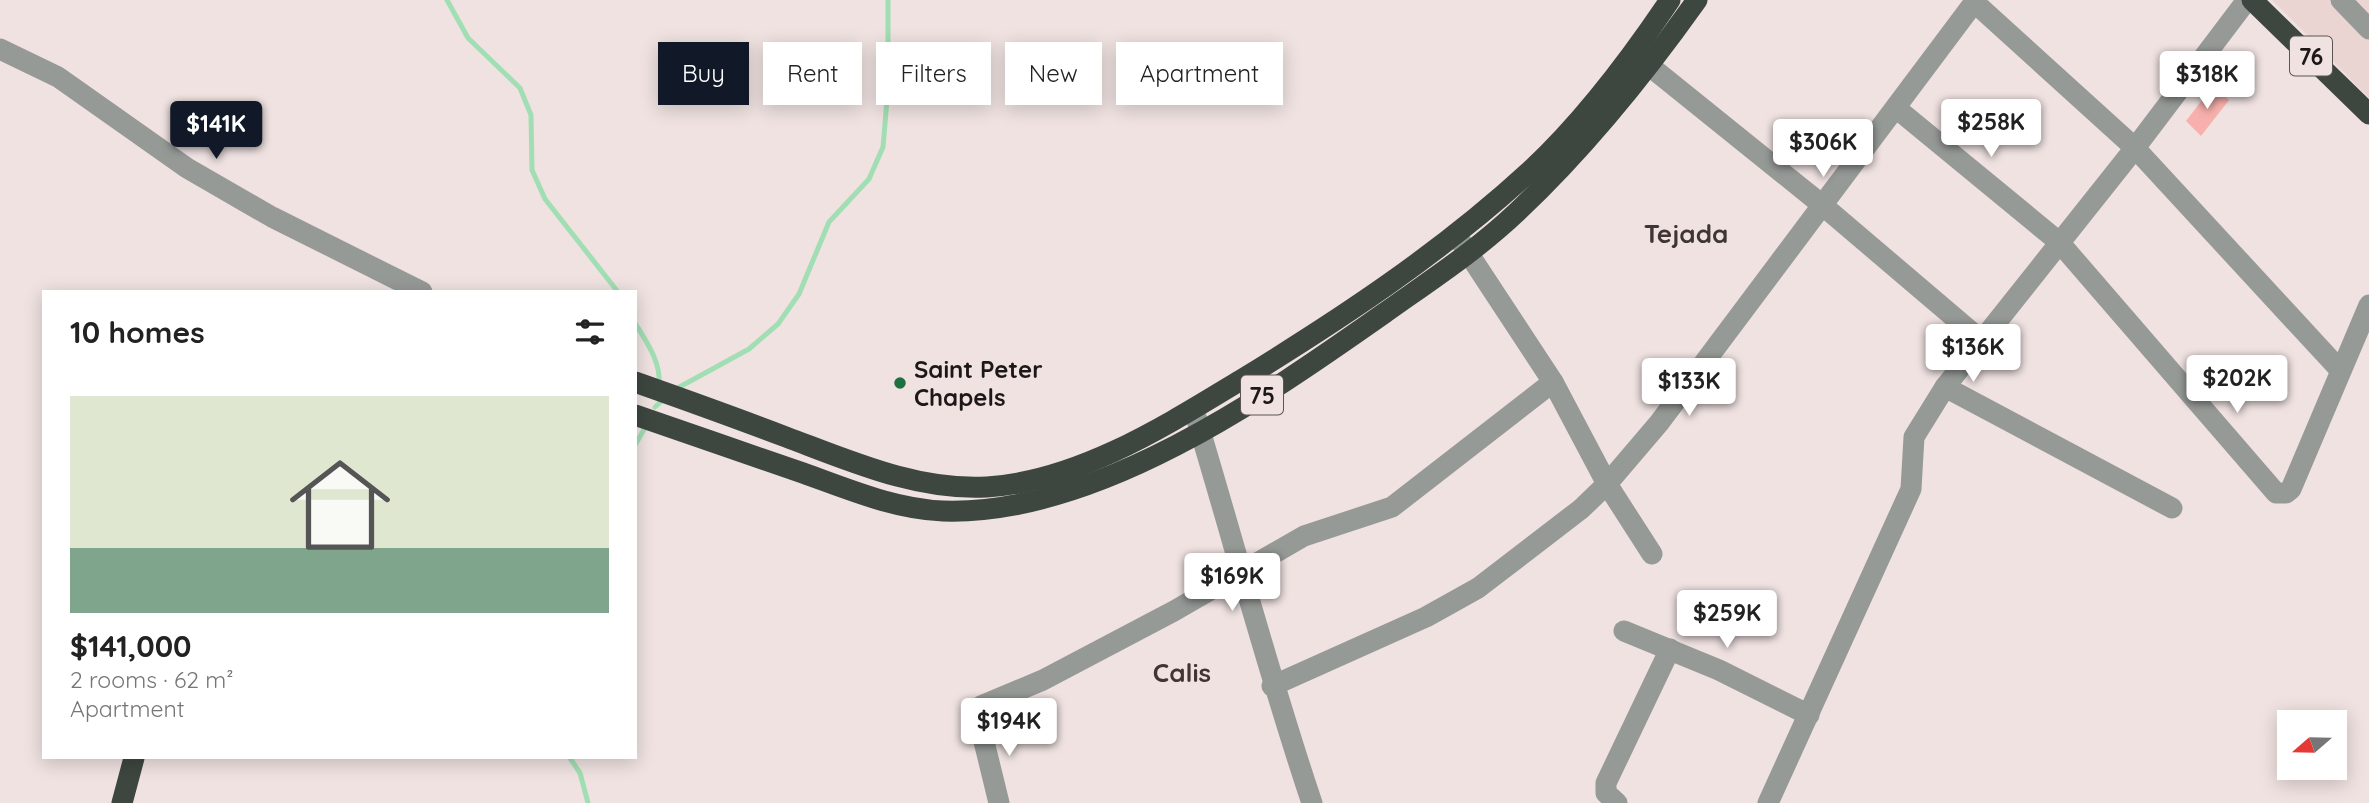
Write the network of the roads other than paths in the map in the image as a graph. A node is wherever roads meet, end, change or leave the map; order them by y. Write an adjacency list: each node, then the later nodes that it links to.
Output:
1 (1670, 0): 8 (highway, 75)
2 (1697, 0): 8 (highway, 75)
3 (2249, 0): 10 (highway, 76); 11 (street)
4 (2341, 0): 6 (street)
5 (1975, 1): 9 (street); 11 (street)
6 (2369, 29)
7 (0, 48): 15 (street)
8 (1642, 60): 12 (street); 14 (highway, 75)
9 (1896, 107): 12 (street); 13 (street)
10 (2369, 114)
11 (2135, 148): 13 (street); 18 (street)
12 (1821, 204): 17 (street); 25 (street)
13 (2059, 242): 17 (street); 18 (street)
14 (1462, 244): 19 (street); 22 (highway, 75); 24 (highway, 75)
15 (418, 290)
16 (2369, 304): 18 (street)
17 (1982, 341): 21 (street)
18 (2340, 370)
19 (1553, 382): 25 (street); 28 (street)
20 (637, 383): 22 (highway, 75)
21 (1945, 387): 26 (street); 32 (street)
22 (1193, 408): 24 (street)
23 (637, 416): 24 (highway, 75)
24 (1201, 433): 28 (street)
25 (1607, 484): 27 (street); 31 (street)
26 (2172, 508)
27 (1652, 555)
28 (1243, 572): 31 (street); 35 (street)
29 (1624, 631): 30 (street)
30 (1670, 649): 32 (street); 37 (street)
31 (1272, 686): 36 (street)
32 (1809, 715): 38 (street)
33 (134, 759): 34 (highway)
34 (121, 803)
35 (999, 803)
36 (1312, 803)
37 (1617, 803)
38 (1768, 803)

